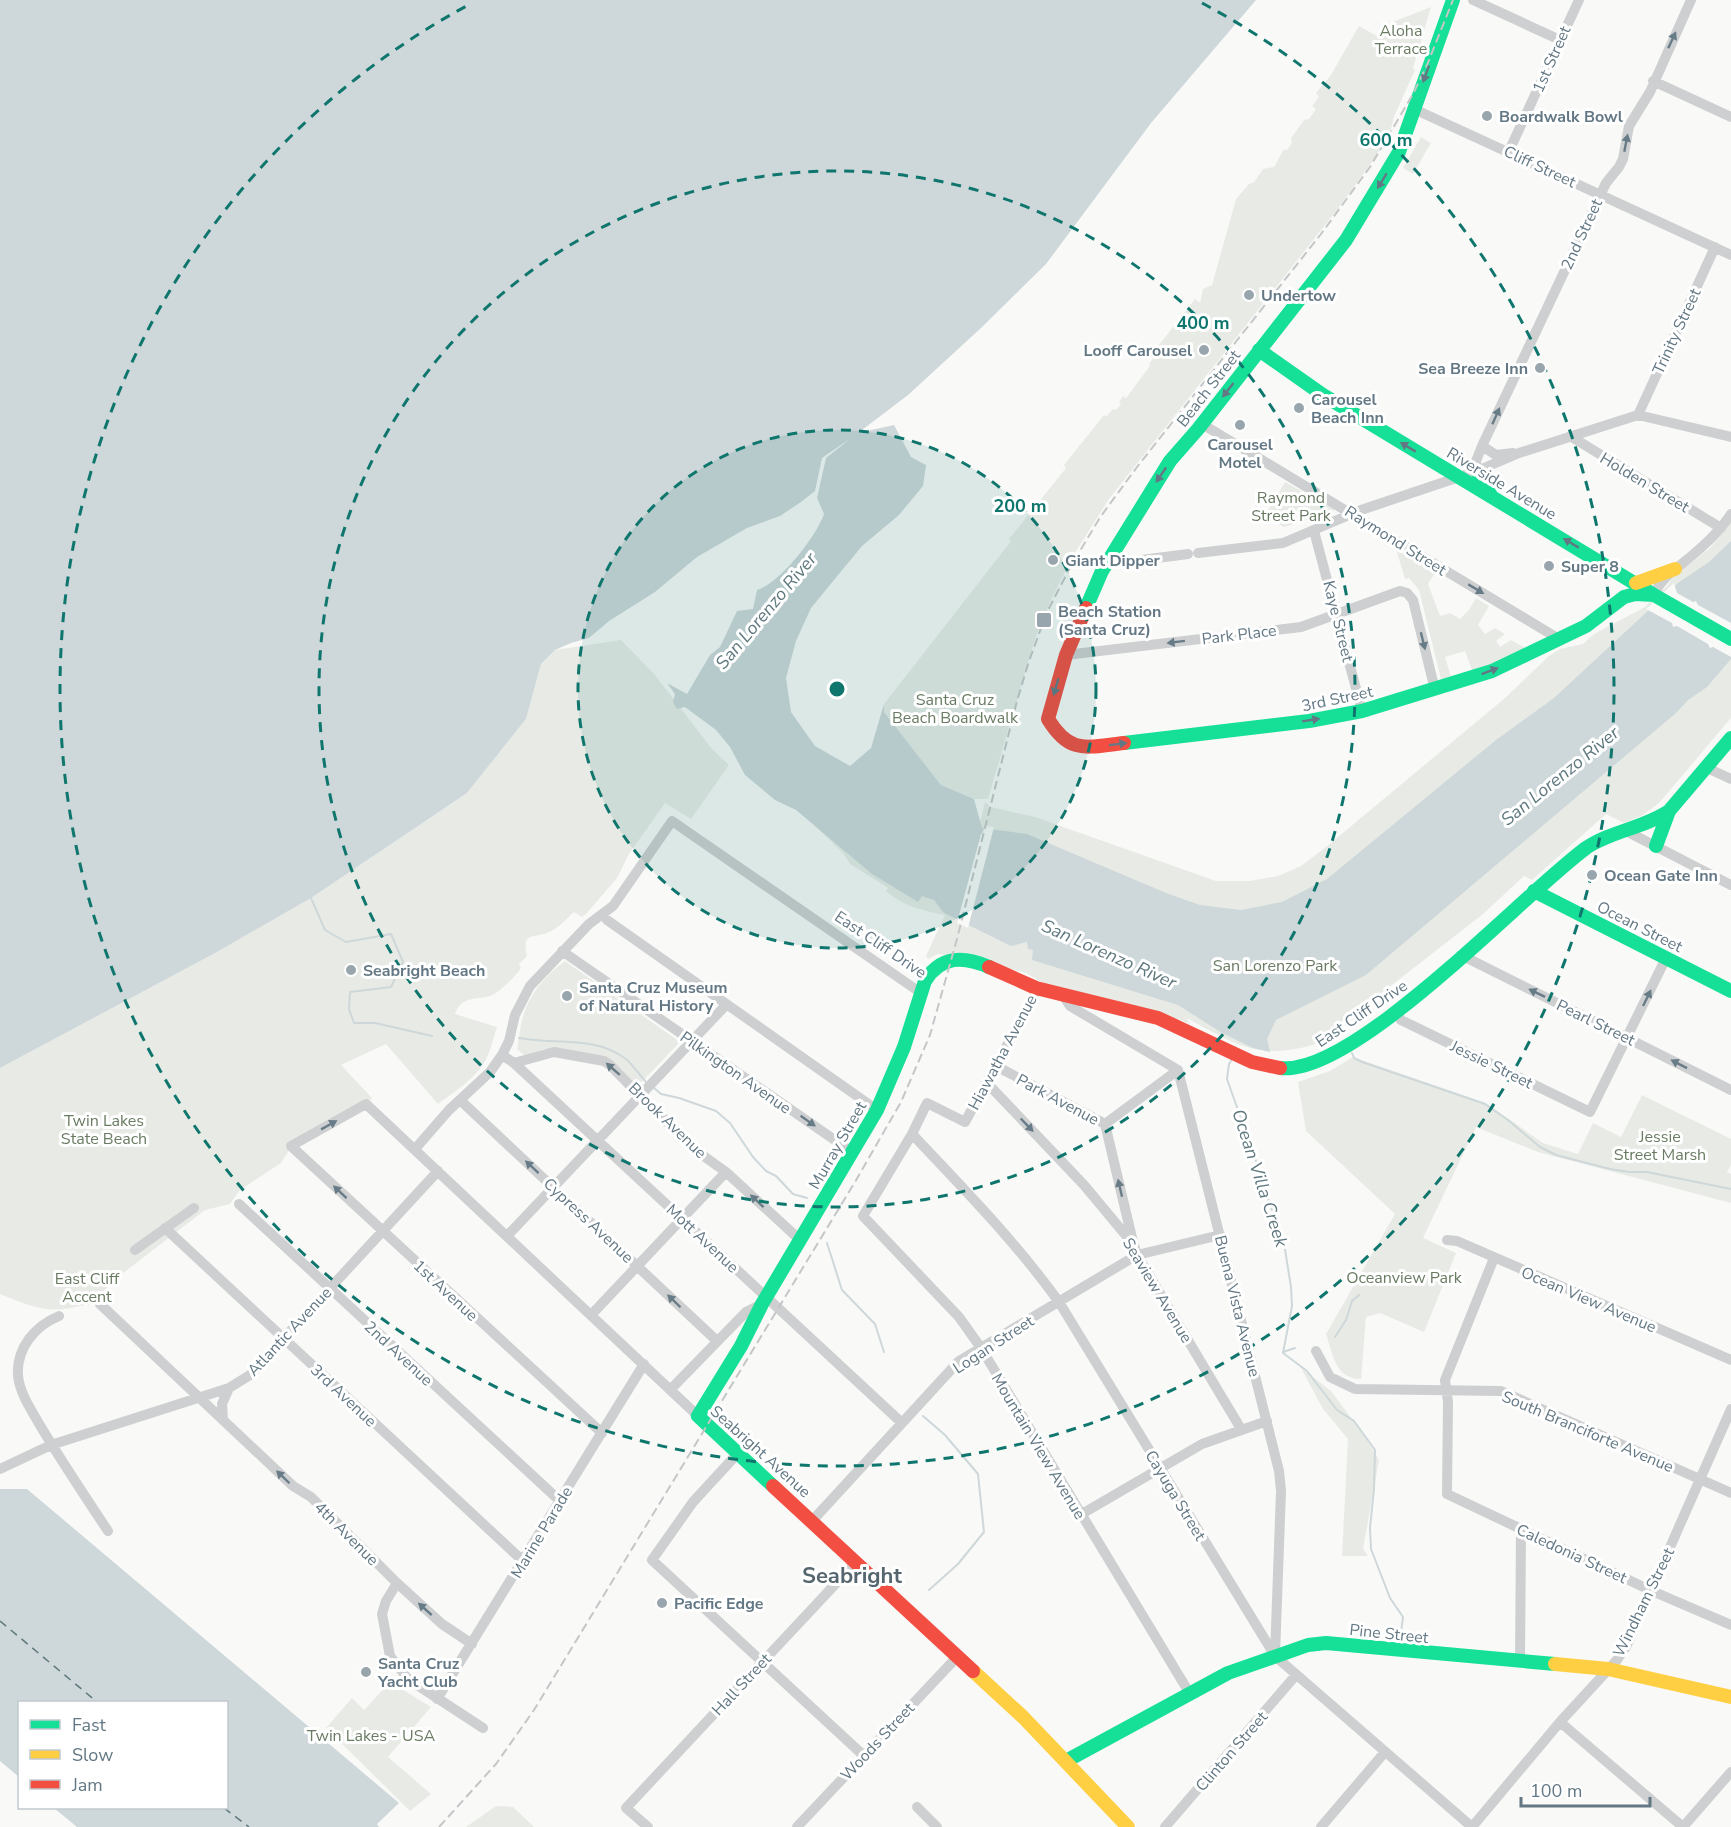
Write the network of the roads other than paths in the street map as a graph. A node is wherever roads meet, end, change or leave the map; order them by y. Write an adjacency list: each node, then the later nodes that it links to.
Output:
1 (1453, 0): 7 (street, Beach Street, one-way to 7)
2 (1473, 0): 5 (street)
3 (1579, 0): 5 (street, 1st Street)
4 (1691, 0): 6 (street, 2nd Street, one-way to 4)
5 (1560, 40): 9 (street, 1st Street)
6 (1653, 81): 8 (street); 10 (street, 2nd Street, one-way to 6)
7 (1414, 109): 9 (street, Cliff Street); 13 (street, Beach Street, one-way to 13)
8 (1731, 117)
9 (1509, 151): 10 (street, Cliff Street)
10 (1600, 194): 11 (street, Cliff Street); 18 (street, 2nd Street, one-way to 10)
11 (1715, 248): 12 (street, Cliff Street); 14 (street, Trinity Street)
12 (1731, 255)
13 (1259, 350): 15 (street, Beach Street, one-way to 15); 21 (street, Riverside Avenue, one-way to 13)
14 (1638, 415): 16 (street); 17 (street)
15 (1202, 423): 24 (street, Raymond Street); 27 (street, Beach Street, one-way to 27)
16 (1569, 436): 19 (street); 25 (street, Holden Street)
17 (1731, 438)
18 (1482, 446): 19 (street); 20 (street, 2nd Street)
19 (1519, 453): 20 (street)
20 (1477, 471): 21 (street); 22 (street)
21 (1458, 476): 22 (street, Riverside Avenue); 24 (street)
22 (1493, 497): 29 (street, Riverside Avenue, one-way to 22)
23 (1731, 514): 25 (street)
24 (1354, 515): 26 (street); 34 (street, Raymond Street, one-way to 34)
25 (1721, 528): 28 (street)
26 (1314, 531): 27 (street); 33 (street, Kaye Street)
27 (1108, 560): 36 (street, Beach Street)
28 (1675, 569): 30 (street); 31 (street)
29 (1621, 574): 30 (street, Riverside Avenue); 32 (street)
30 (1636, 583): 31 (street, Riverside Avenue)
31 (1655, 596): 32 (street, 3rd Street); 35 (street, Riverside Avenue)
32 (1604, 614): 34 (street, 3rd Street)
33 (1337, 615): 36 (street, Park Place, one-way to 36); 37 (street, Park Place, one-way to 37); 38 (street, Kaye Street)
34 (1559, 639): 37 (street, 3rd Street, one-way to 34)
35 (1731, 639)
36 (1066, 655): 40 (street, Beach Street, one-way to 40)
37 (1435, 690): 38 (street, 3rd Street)
38 (1362, 711): 40 (street, 3rd Street, one-way to 38)
39 (1731, 738): 41 (street)
40 (1060, 740)
41 (1707, 768): 42 (street); 43 (street)
42 (1731, 779)
43 (1669, 811): 44 (street, East Cliff Drive); 45 (street)
44 (1626, 831): 45 (street); 47 (street, East Cliff Drive)
45 (1656, 846): 46 (street)
46 (1731, 885)
47 (1534, 891): 50 (street, East Cliff Drive); 51 (street, Ocean Street)
48 (603, 915): 49 (street, East Cliff Drive); 54 (street, East Cliff Drive); 56 (street)
49 (562, 951): 59 (street, Pilkington Avenue); 60 (street, East Cliff Drive)
50 (1461, 955): 57 (street, East Cliff Drive); 58 (street, Pearl Street, one-way to 50)
51 (1666, 958): 53 (street, Ocean Street); 58 (street, one-way to 51)
52 (1036, 987): 54 (street, East Cliff Drive); 55 (street, East Cliff Drive); 62 (street, Hiawatha Avenue)
53 (1731, 991)
54 (921, 993): 69 (street, Murray Street)
55 (1069, 995): 57 (street, East Cliff Drive); 63 (street)
56 (726, 1005): 59 (street); 69 (street)
57 (1396, 1013): 58 (street, Jessie Street)
58 (1628, 1038): 65 (street, Pearl Street, one-way to 58)
59 (690, 1040): 66 (street); 74 (street, Pilkington Avenue, one-way to 74)
60 (502, 1055): 61 (street, Mott Avenue); 67 (street, East Cliff Drive)
61 (514, 1062): 66 (street, Brook Avenue, one-way to 61); 72 (street, Mott Avenue)
62 (996, 1066): 64 (street, Hiawatha Avenue); 70 (street, Park Avenue)
63 (1178, 1070): 70 (street); 84 (street, Buena Vista Avenue)
64 (987, 1083): 71 (street, Hiawatha Avenue); 89 (street, Seaview Avenue, one-way to 89)
65 (1731, 1089)
66 (640, 1095): 72 (street); 76 (street, Brook Avenue)
67 (460, 1100): 73 (street, East Cliff Drive); 77 (street, Cypress Avenue, one-way to 67)
68 (366, 1104): 73 (street, Seabright Avenue); 83 (street, 1st Avenue, one-way to 68)
69 (877, 1110): 74 (street, Murray Street)
70 (1105, 1124): 89 (street, Park Avenue, one-way to 70)
71 (912, 1134): 80 (street, Hiawatha Avenue); 94 (street, Cayuga Street)
72 (599, 1140): 77 (street); 81 (street, Mott Avenue)
73 (415, 1149): 75 (street, Seabright Avenue)
74 (852, 1152): 86 (street, Murray Street)
75 (438, 1171): 83 (street, Atlantic Avenue); 85 (street, Seabright Avenue)
76 (726, 1172): 81 (street); 86 (street, Brook Avenue, one-way to 76)
77 (554, 1188): 85 (street); 91 (street, Cypress Avenue)
78 (240, 1204): 92 (street, 2nd Avenue)
79 (194, 1208): 82 (street)
80 (863, 1216): 100 (street, Mountain View Avenue)
81 (682, 1218): 91 (street); 93 (street, Mott Avenue)
82 (165, 1228): 88 (street); 98 (street, 3rd Avenue)
83 (383, 1232): 92 (street, Atlantic Avenue); 114 (street, 1st Avenue)
84 (1220, 1235): 89 (street, Logan Street); 111 (street, Buena Vista Avenue)
85 (507, 1236): 96 (street, Seabright Avenue)
86 (800, 1240): 93 (street, Murray Street)
87 (1447, 1240): 90 (street, Ocean View Avenue)
88 (135, 1250)
89 (1136, 1250): 94 (street, Logan Street); 113 (street, Seaview Avenue)
90 (1494, 1257): 102 (street, Ocean View Avenue); 106 (street)
91 (638, 1266): 96 (street); 99 (street, Cypress Avenue, one-way to 91)
92 (329, 1288): 98 (street, Atlantic Avenue); 121 (street, 2nd Avenue)
93 (764, 1300): 99 (street, Murray Street); 109 (street, Murray Street); 112 (street, Mott Avenue)
94 (1059, 1302): 100 (street, Logan Street); 117 (street, Cayuga Street)
95 (100, 1304): 107 (street, 4th Avenue)
96 (592, 1314): 103 (street, Seabright Avenue)
97 (59, 1316): 115 (street)
98 (283, 1339): 104 (street, Atlantic Avenue); 126 (street, 3rd Avenue)
99 (717, 1341): 105 (street, Murray Street)
100 (981, 1348): 112 (street, Logan Street); 122 (street, Mountain View Avenue)
101 (1316, 1351): 106 (street, South Branciforte Avenue)
102 (1731, 1360)
103 (644, 1364): 105 (street, Seabright Avenue); 114 (street, Marine Parade)
104 (230, 1388): 107 (street, Atlantic Avenue); 110 (street)
105 (670, 1390): 109 (street, Seabright Avenue)
106 (1447, 1390): 119 (street, South Branciforte Avenue); 124 (street, Caledonia Street)
107 (198, 1396): 110 (street, 4th Avenue); 115 (street, Atlantic Avenue)
108 (1731, 1409): 119 (street, Windham Street)
109 (698, 1416): 116 (street, Seabright Avenue)
110 (223, 1420): 128 (street, 4th Avenue, one-way to 110)
111 (1267, 1421): 113 (street); 132 (street, Buena Vista Avenue)
112 (902, 1423): 123 (street, Logan Street)
113 (1241, 1429): 117 (street)
114 (602, 1433): 121 (street, Marine Parade)
115 (51, 1445): 118 (street, Atlantic Avenue); 125 (street)
116 (738, 1453): 123 (street, Seabright Avenue); 135 (street)
117 (1159, 1467): 122 (street); 132 (street, Cayuga Street)
118 (0, 1469)
119 (1700, 1479): 120 (street, South Branciforte Avenue); 129 (street, Windham Street)
120 (1731, 1493)
121 (560, 1501): 126 (street, Marine Parade)
122 (1080, 1515): 138 (street, Mountain View Avenue)
123 (812, 1521): 127 (street, Seabright Avenue)
124 (1521, 1529): 129 (street, Caledonia Street); 134 (street)
125 (108, 1531)
126 (523, 1561): 131 (street, Marine Parade)
127 (856, 1562): 133 (street, Seabright Avenue); 135 (street, Hall Street)
128 (397, 1584): 131 (street, 4th Avenue, one-way to 128); 140 (street)
129 (1652, 1591): 130 (street, Caledonia Street); 136 (street, Windham Street)
130 (1731, 1625)
131 (472, 1644): 140 (street, Marine Parade)
132 (1275, 1656): 134 (street, Pine Street); 137 (street, Cayuga Street); 138 (street, Pine Street)
133 (957, 1657): 144 (street, Woods Street); 145 (street, Seabright Avenue)
134 (1520, 1661): 136 (street, Pine Street)
135 (761, 1663): 144 (street); 148 (street, Hall Street)
136 (1608, 1669): 139 (street, Pine Street); 141 (street, Windham Street)
137 (1296, 1675): 143 (street, Cayuga Street); 152 (street, Clinton Street)
138 (1190, 1694): 145 (street, Pine Street)
139 (1731, 1697)
140 (437, 1700): 142 (street)
141 (1560, 1722): 154 (street, Windham Street); 155 (street)
142 (483, 1728)
143 (1385, 1752): 153 (street); 154 (street, Cayuga Street)
144 (863, 1755): 149 (street, Woods Street)
145 (1066, 1761): 151 (street, Seabright Avenue)
146 (1731, 1772): 155 (street)
147 (917, 1807): 150 (street)
148 (648, 1827)
149 (797, 1827)
150 (937, 1827)
151 (1128, 1827)
152 (1165, 1827)
153 (1321, 1827)
154 (1472, 1827)
155 (1683, 1827)

